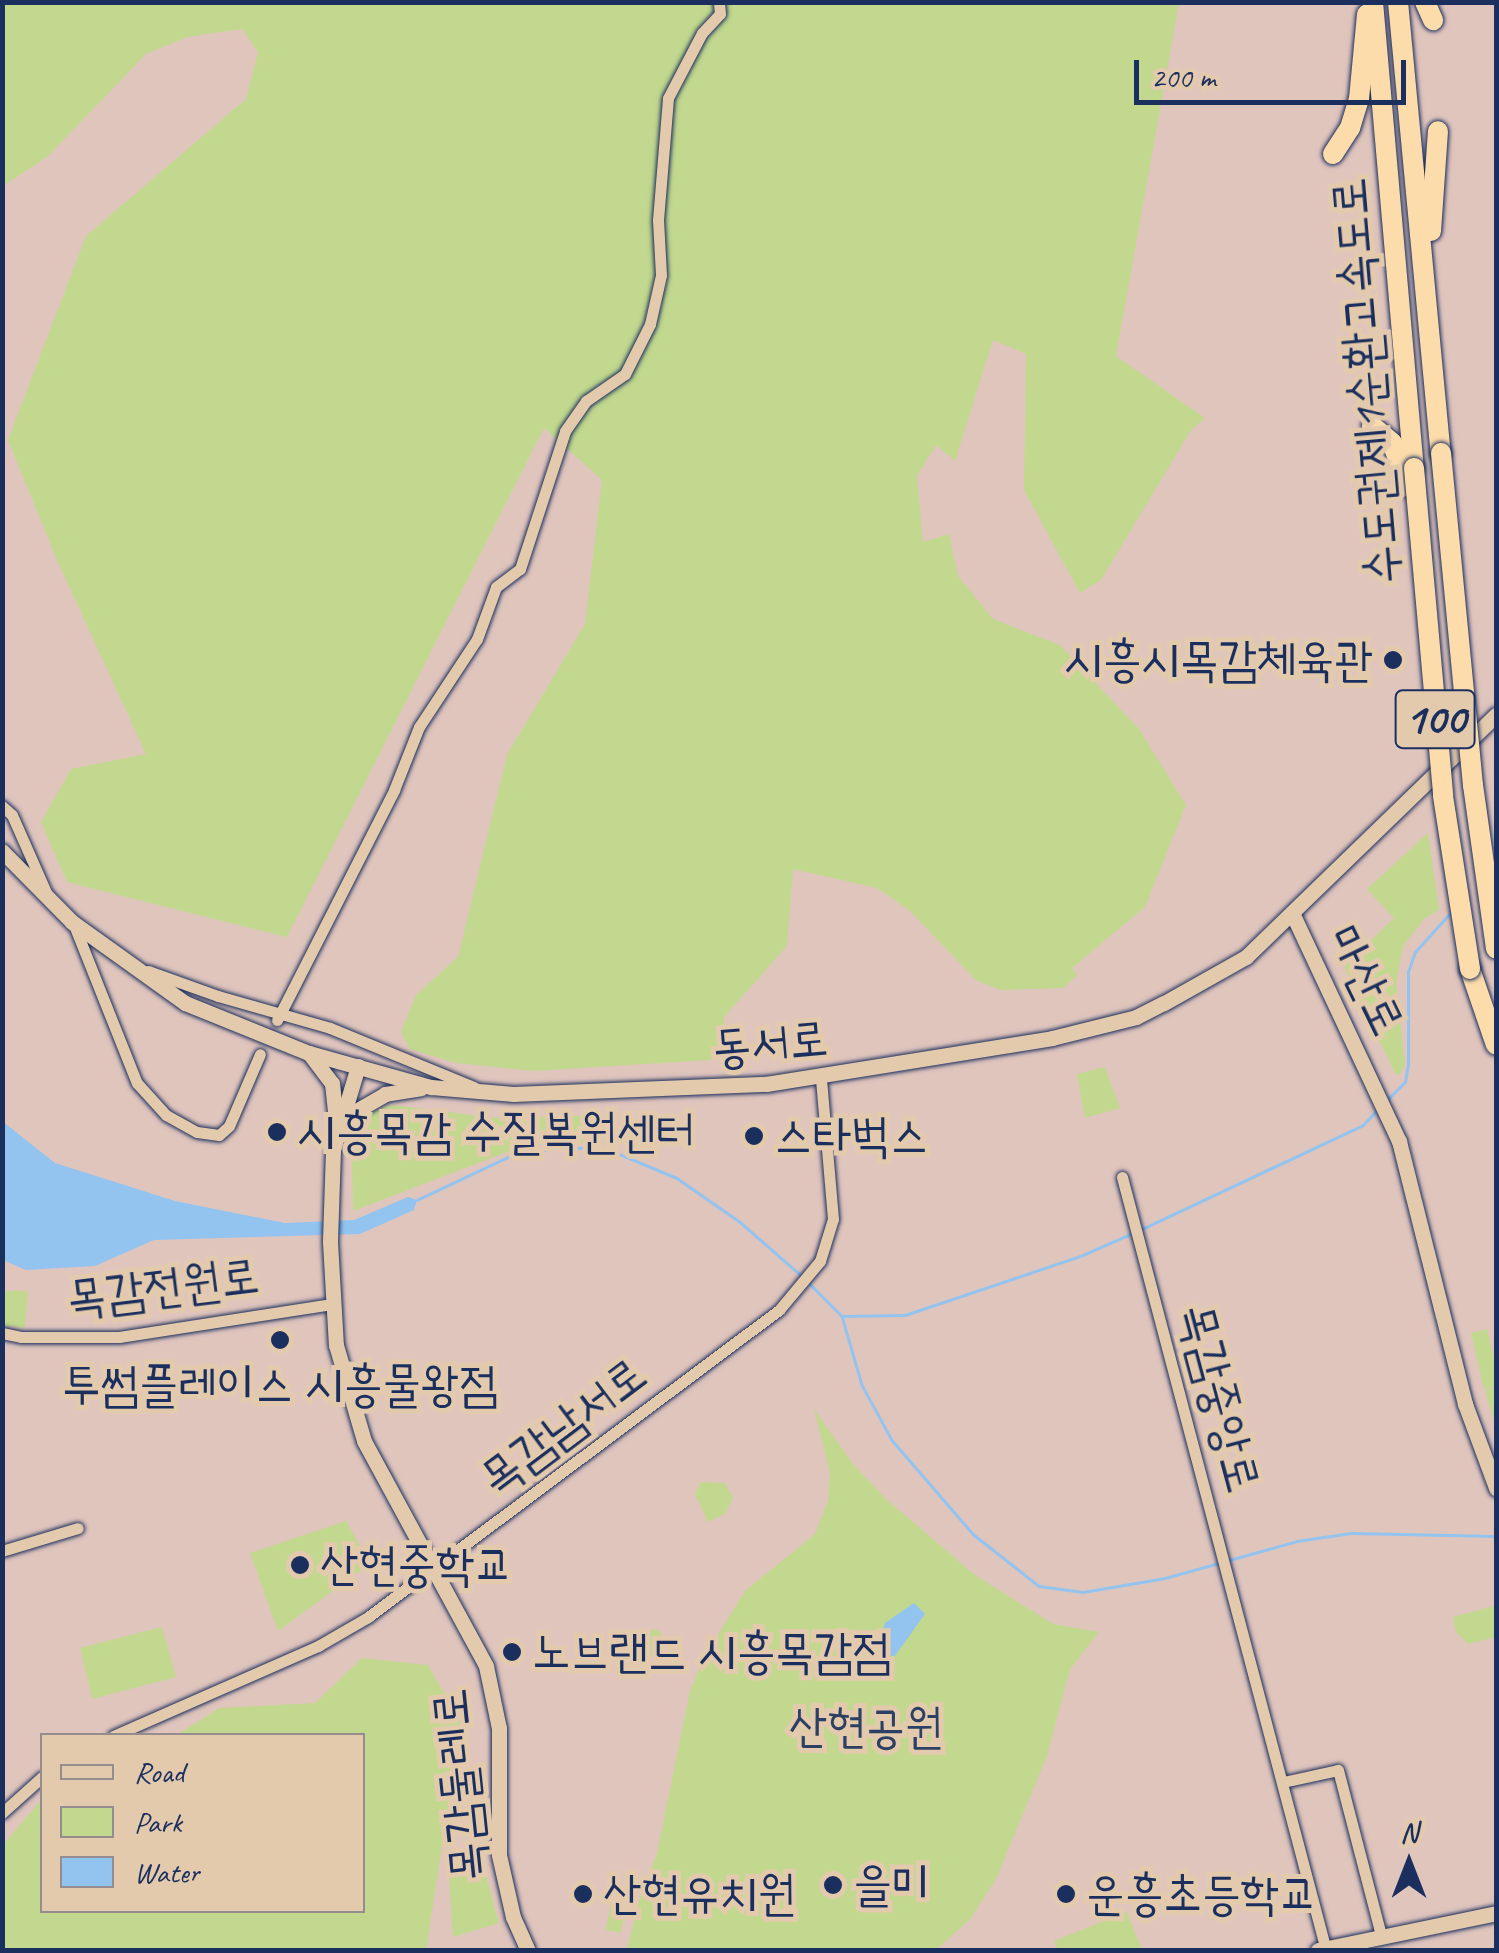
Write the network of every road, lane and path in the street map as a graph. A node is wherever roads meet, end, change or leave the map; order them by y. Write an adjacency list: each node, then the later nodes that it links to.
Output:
1 (719, 2): 19 (street)
2 (1371, 2): 5 (highway); 8 (highway, 수도권제1순환고속도로 / 100, bridge)
3 (1398, 2): 6 (highway, 수도권제1순환고속도로 / 100)
4 (1438, 131): 6 (highway)
5 (1333, 154)
6 (1426, 288): 17 (highway, 수도권제1순환고속도로 / 100, bridge)
7 (1372, 426): 8 (highway)
8 (1419, 539): 20 (highway, 수도권제1순환고속도로 / 100, bridge)
9 (1496, 715): 11 (street, 동서로)
10 (1496, 732): 11 (street)
11 (1450, 764): 15 (street, 동서로)
12 (2, 806): 14 (street)
13 (2, 851): 14 (street, 동서로)
14 (50, 900): 16 (street, 동서로)
15 (1292, 915): 24 (street, 동서로); 31 (street, 마산로)
16 (72, 922): 18 (street, 동서로); 22 (street)
17 (1496, 948)
18 (120, 958): 19 (street); 21 (street, 동서로)
19 (279, 1016): 26 (street)
20 (1496, 1045)
21 (309, 1052): 23 (street, 동서로); 27 (street)
22 (260, 1054)
23 (358, 1066): 25 (street, 동서로); 27 (street)
24 (820, 1079): 26 (street, 동서로); 34 (street, 목감남서로)
25 (431, 1087): 26 (street, 동서로); 27 (street)
26 (482, 1091)
27 (333, 1150): 29 (street, 목감둘레로)
28 (1124, 1183): 37 (street, 목감중앙로)
29 (332, 1304): 30 (street, 목감전원로); 34 (street, 목감둘레로)
30 (2, 1332)
31 (1496, 1488)
32 (78, 1528): 33 (street)
33 (2, 1551)
34 (432, 1568): 35 (street, 목감남서로); 41 (street, 목감둘레로)
35 (121, 1733)
36 (40, 1779): 38 (street)
37 (1283, 1782): 40 (street); 42 (street)
38 (2, 1813)
39 (1496, 1914): 40 (street)
40 (1380, 1935): 42 (street)
41 (528, 1950)
42 (1323, 1950)

